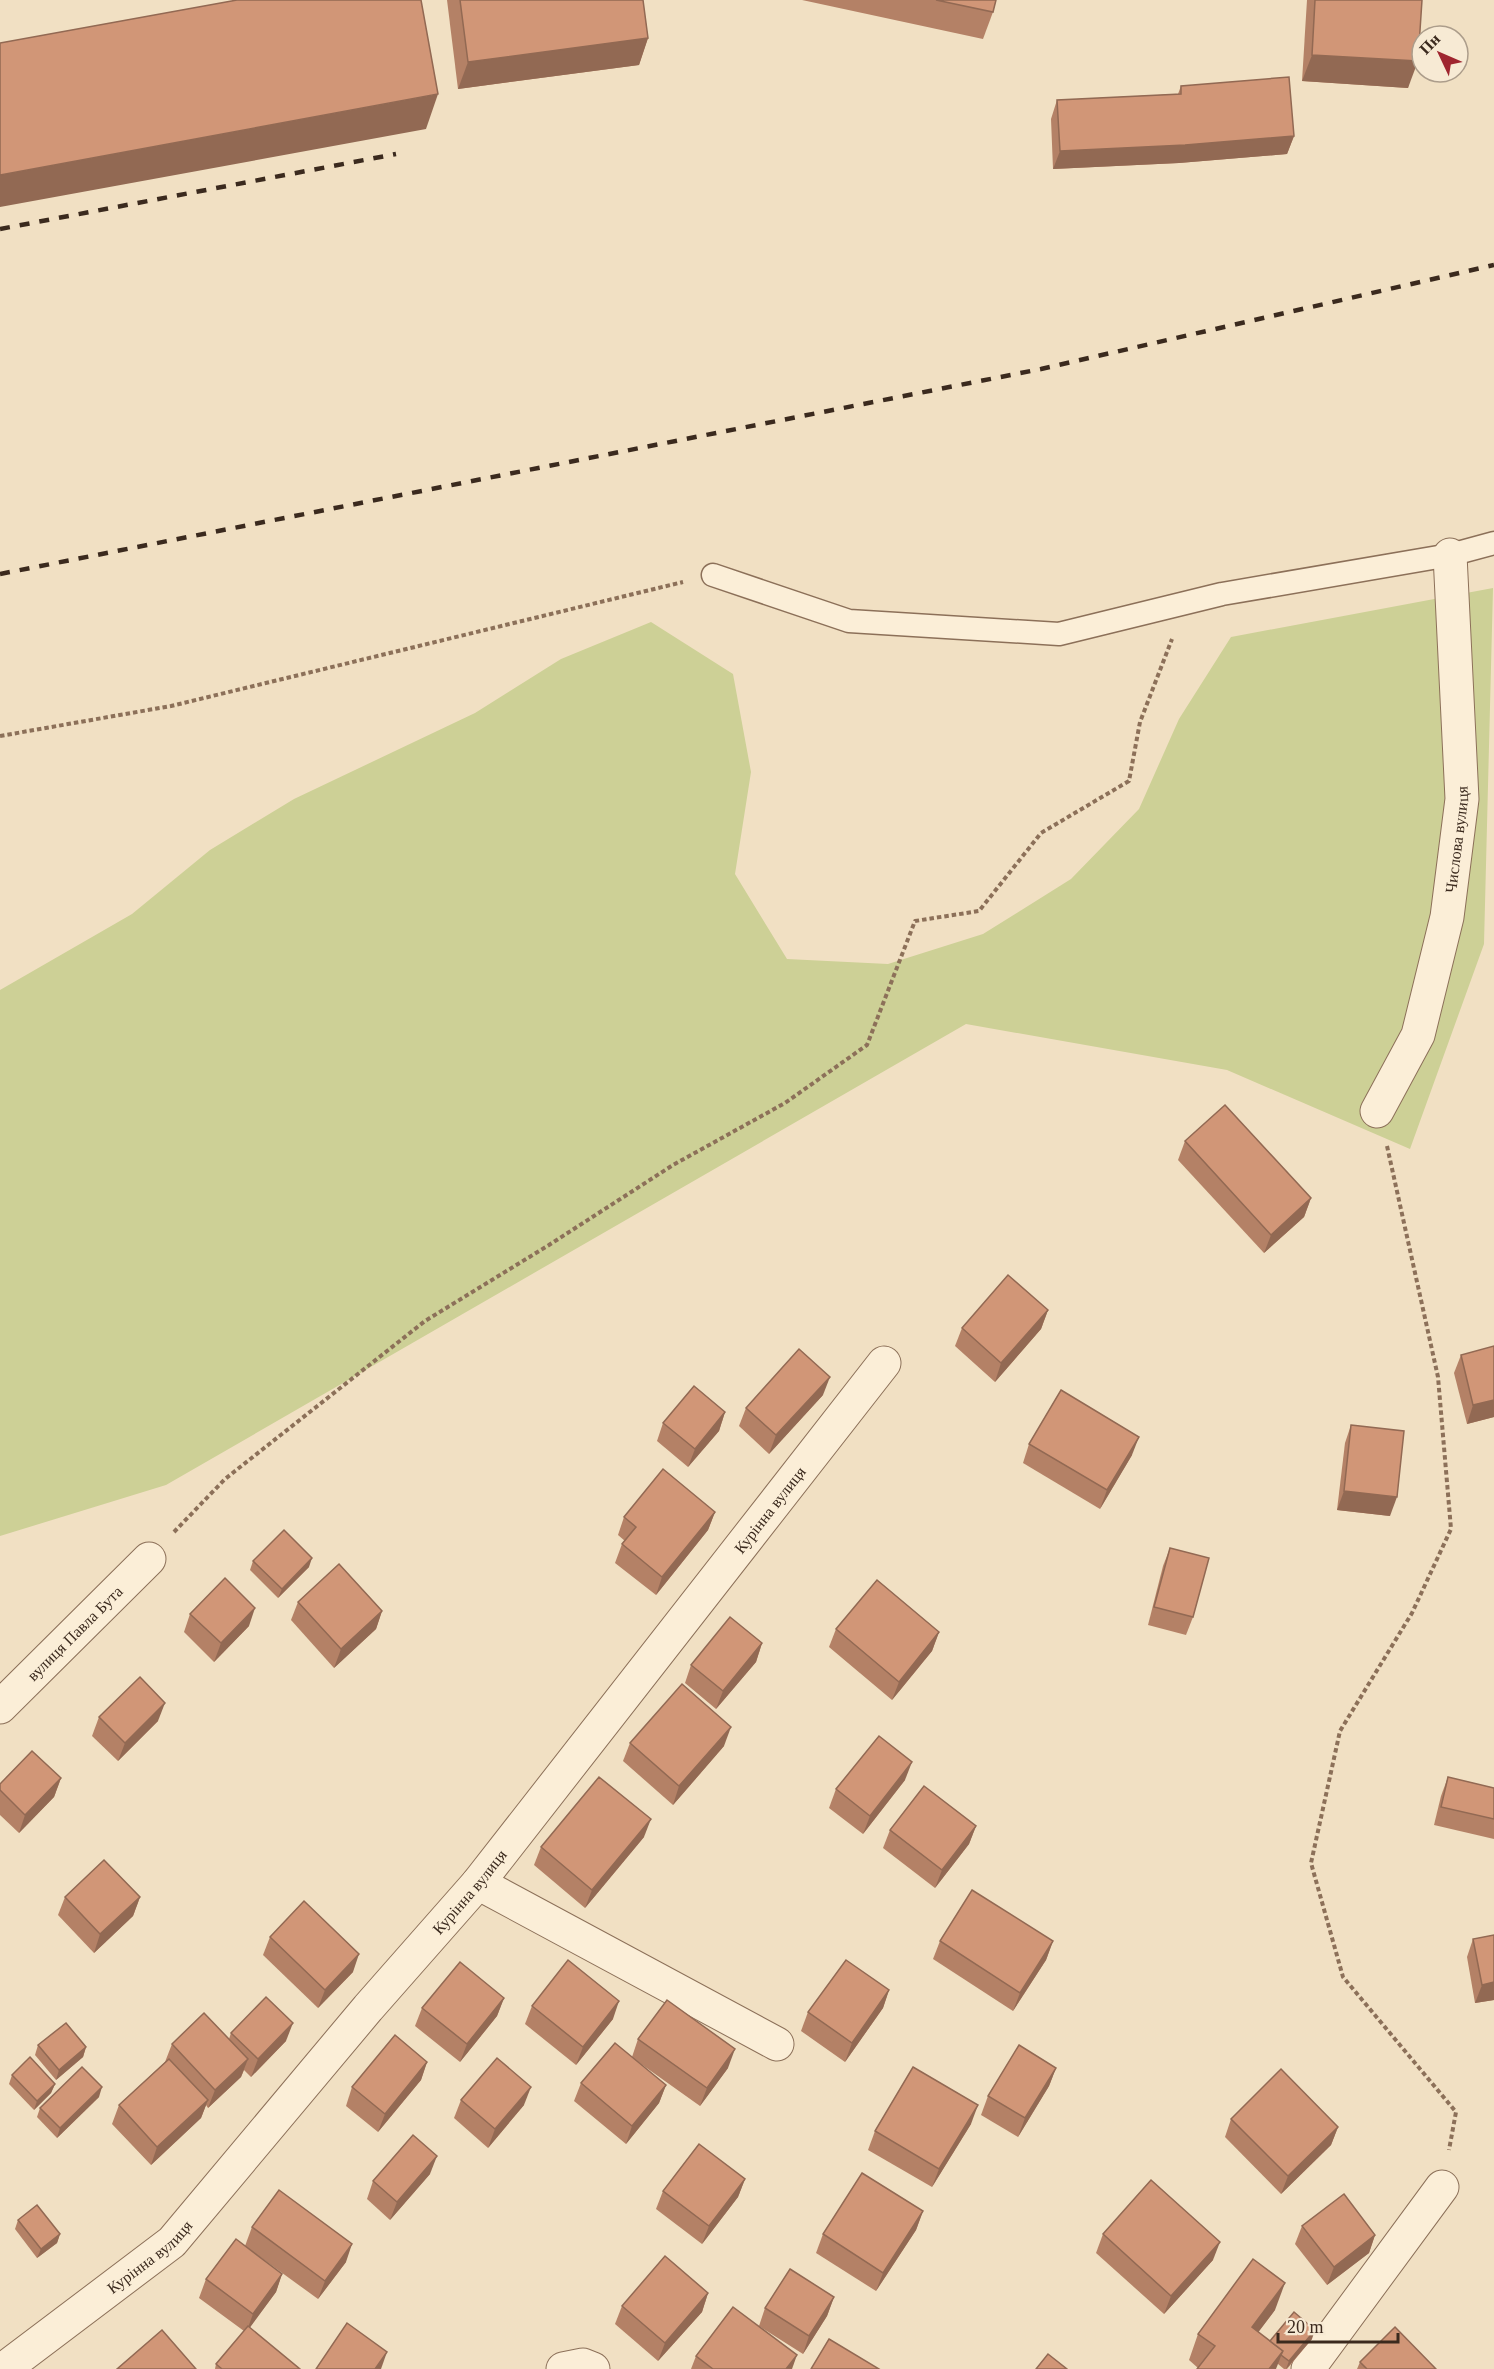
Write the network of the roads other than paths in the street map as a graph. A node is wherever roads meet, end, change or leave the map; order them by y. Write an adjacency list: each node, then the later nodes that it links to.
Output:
1 (1494, 543): 2 (lane)
2 (1450, 555): 3 (lane); 4 (street, Числова вулиця)
3 (713, 575)
4 (1377, 1111)
5 (884, 1363): 8 (street, Курінна вулиця)
6 (149, 1559): 7 (street, вулиця Павла Бута)
7 (0, 1707)
8 (478, 1883): 9 (street); 11 (street, Курінна вулиця)
9 (777, 2044)
10 (1442, 2187): 14 (street)
11 (4, 2369)
12 (563, 2369): 13 (street)
13 (593, 2369)
14 (1308, 2369)

